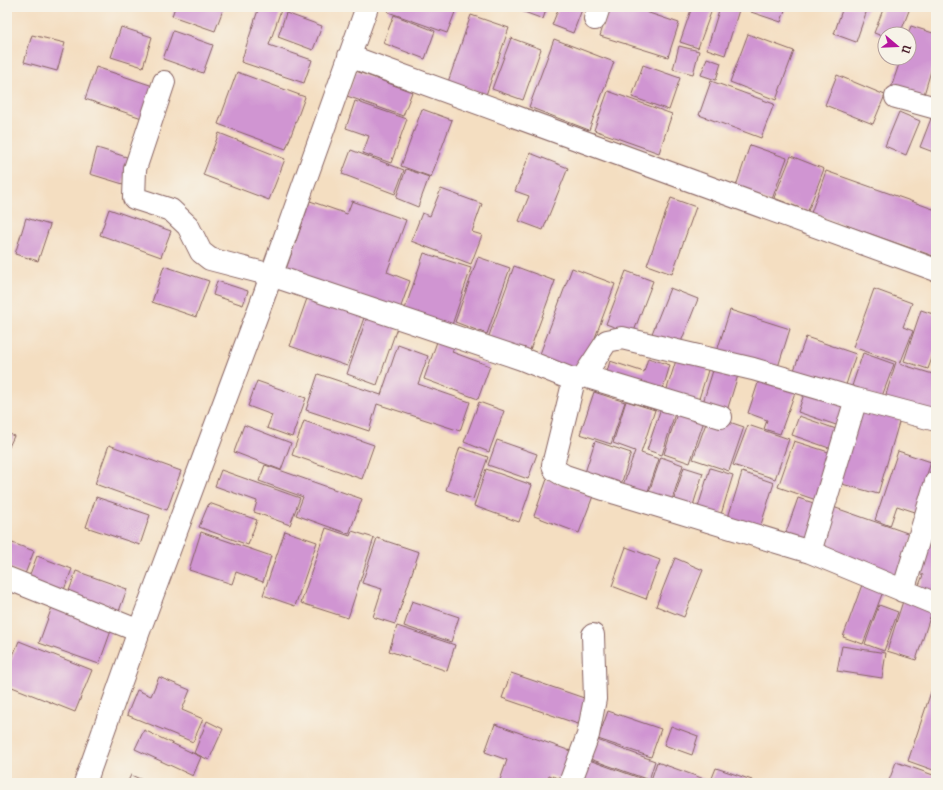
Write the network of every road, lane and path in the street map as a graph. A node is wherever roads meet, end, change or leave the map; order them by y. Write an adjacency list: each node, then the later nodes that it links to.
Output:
1 (366, 7): 2 (street)
2 (349, 56): 6 (street); 7 (street)
3 (164, 82): 7 (street)
4 (896, 97): 5 (street)
5 (936, 108)
6 (936, 270)
7 (271, 275): 8 (street); 17 (street)
8 (579, 378): 9 (street); 10 (street); 13 (street)
9 (856, 399): 11 (street); 13 (street)
10 (721, 416)
11 (936, 420)
12 (936, 482): 15 (street)
13 (810, 552): 15 (street)
14 (7, 578): 17 (street)
15 (903, 591): 16 (street)
16 (936, 604)
17 (140, 631): 19 (street)
18 (593, 635): 20 (street)
19 (85, 783)
20 (570, 783)

